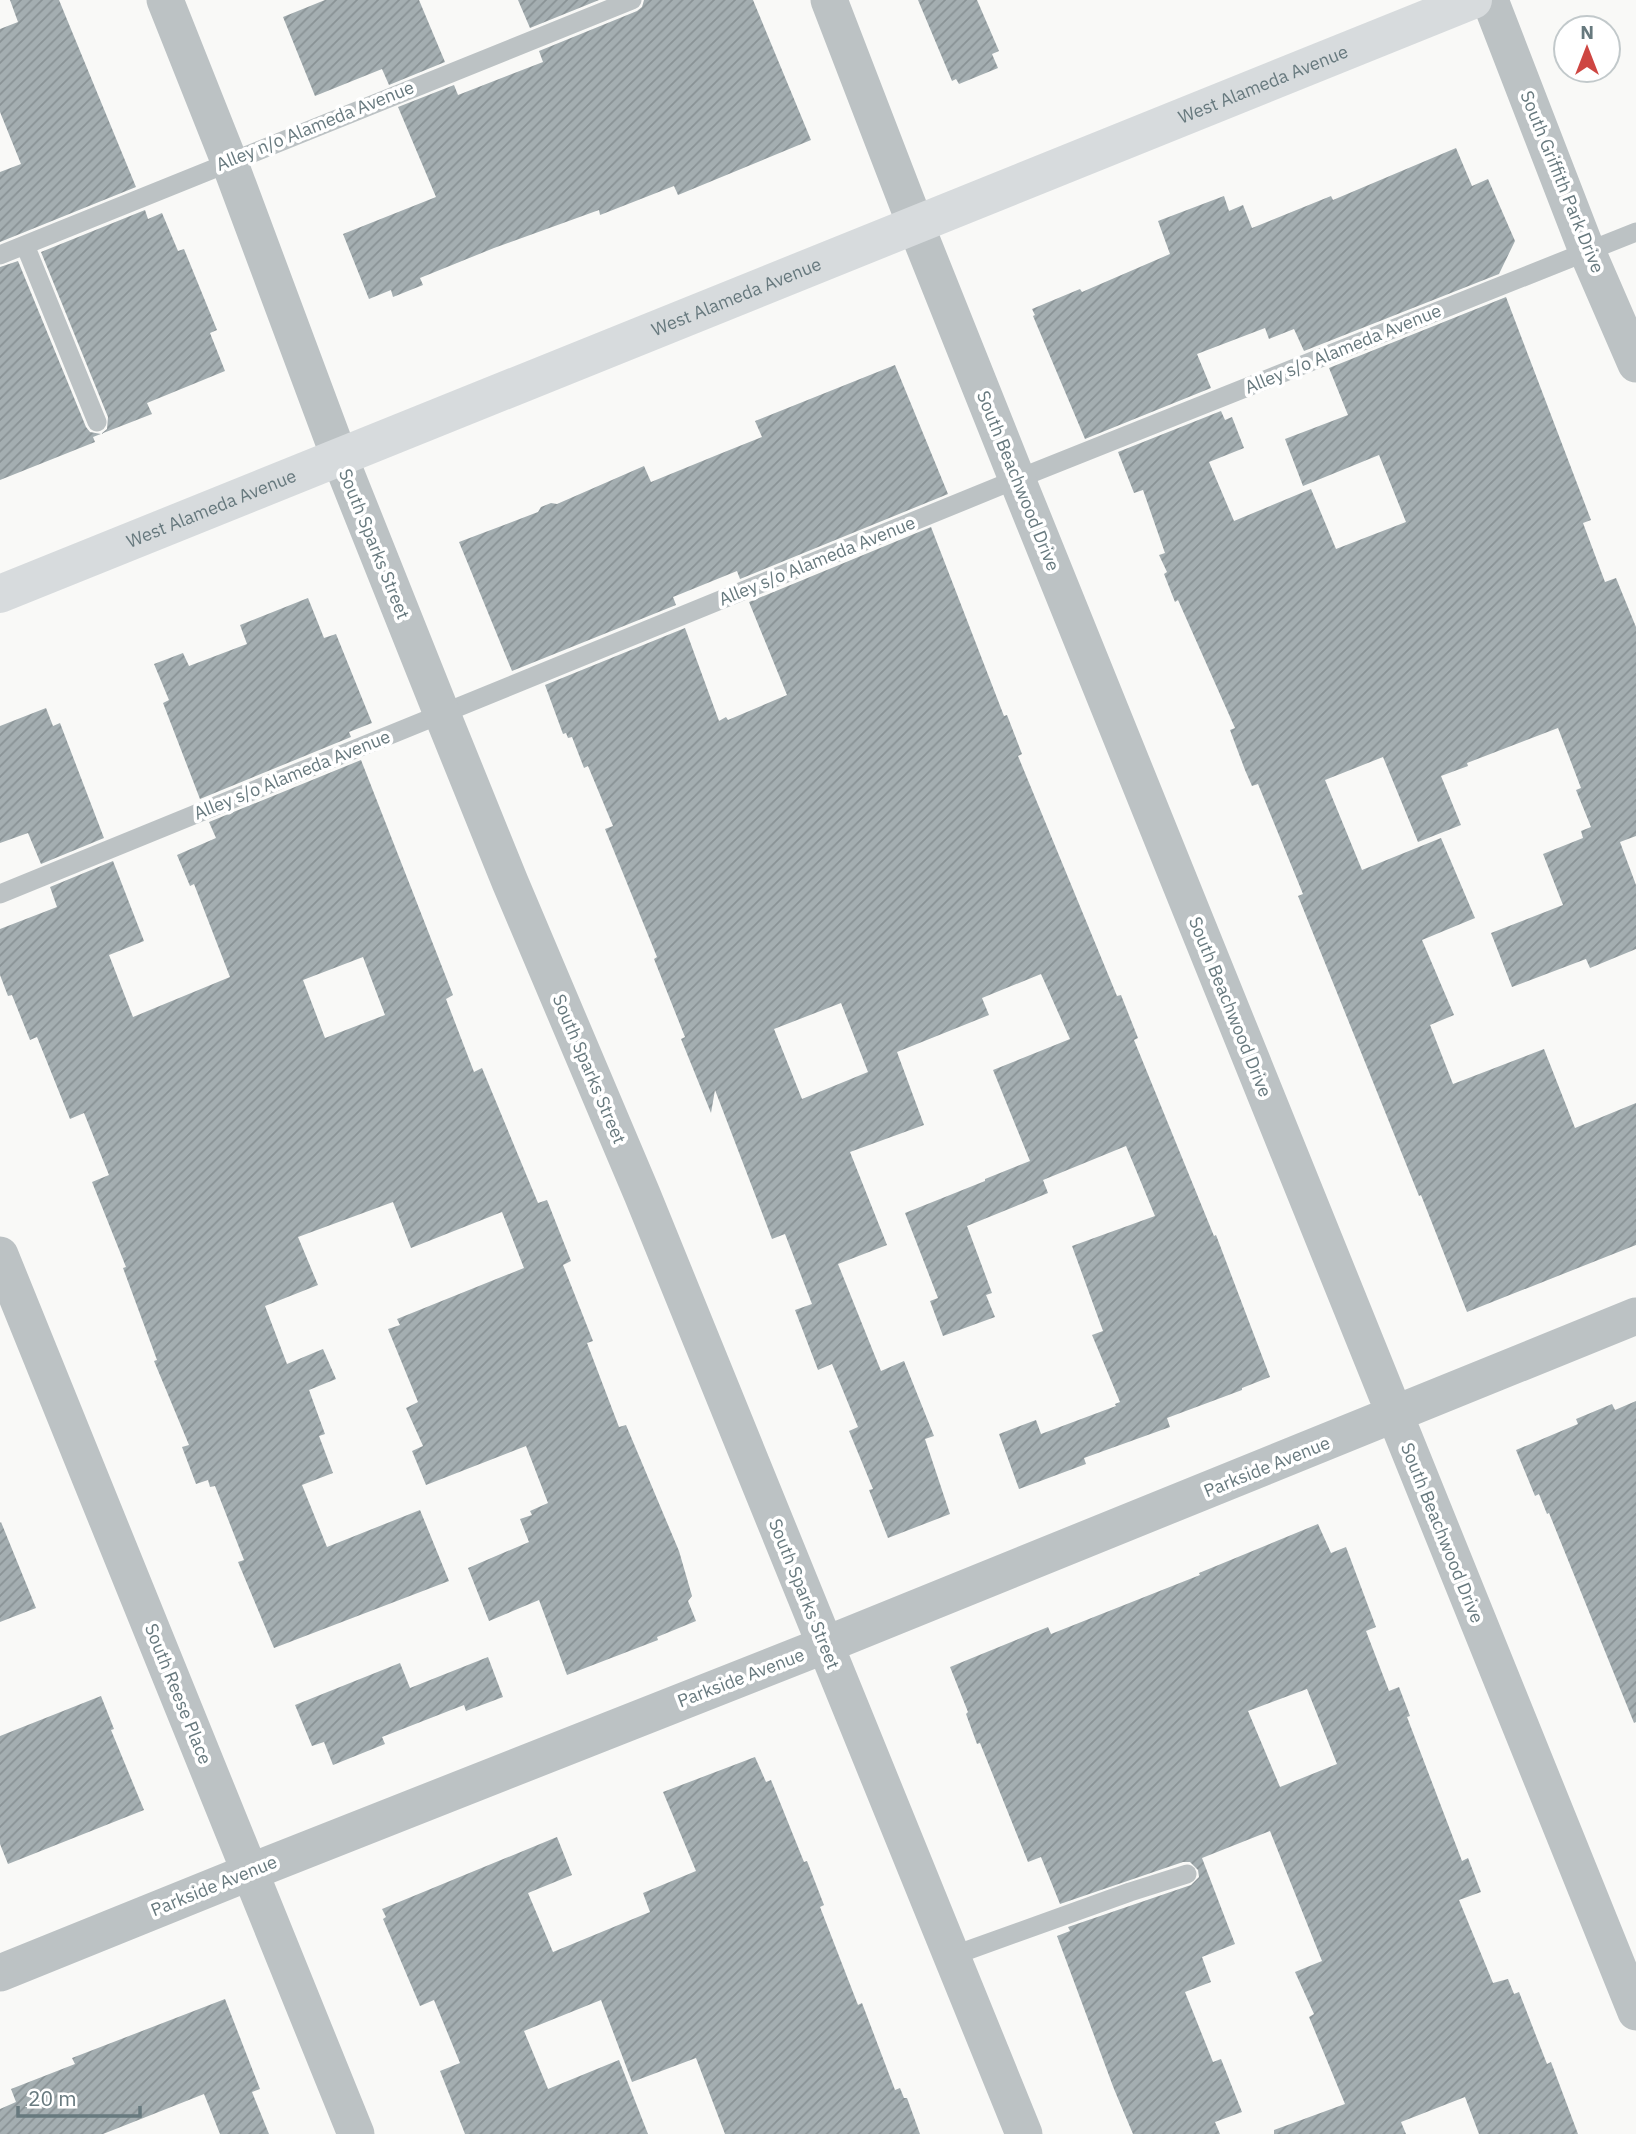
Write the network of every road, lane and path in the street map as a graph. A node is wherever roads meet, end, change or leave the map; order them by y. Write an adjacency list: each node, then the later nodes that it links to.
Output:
1 (165, 0): 6 (street, South Sparks Street)
2 (632, 0): 6 (lane, Alley n/o Alameda Avenue)
3 (829, 0): 7 (street, South Beachwood Drive)
4 (1473, 0): 7 (main road, West Alameda Avenue)
5 (1490, 0): 10 (street, South Griffith Park Drive)
6 (229, 161): 9 (lane, Alley n/o Alameda Avenue); 14 (street, South Sparks Street)
7 (916, 226): 14 (main road, West Alameda Avenue); 15 (street, South Beachwood Drive)
8 (1636, 232): 10 (lane, Alley s/o Alameda Avenue)
9 (25, 245): 11 (lane, Alley n/o Alameda Avenue); 13 (lane)
10 (1587, 251): 12 (street, South Griffith Park Drive); 15 (lane, Alley s/o Alameda Avenue)
11 (0, 255)
12 (1636, 364)
13 (97, 422)
14 (339, 456): 16 (main road, West Alameda Avenue); 17 (street, South Sparks Street)
15 (1017, 479): 17 (lane, Alley s/o Alameda Avenue); 21 (street, South Beachwood Drive)
16 (0, 594)
17 (442, 714): 18 (lane, Alley s/o Alameda Avenue); 22 (street, South Sparks Street)
18 (0, 894)
19 (0, 1255): 23 (street, South Reese Place)
20 (1636, 1316): 21 (street, Parkside Avenue)
21 (1394, 1416): 22 (street, Parkside Avenue); 27 (street, South Beachwood Drive)
22 (825, 1646): 23 (street, Parkside Avenue); 25 (street, South Sparks Street)
23 (250, 1872): 26 (street, Parkside Avenue); 28 (street, South Reese Place)
24 (1187, 1874): 25 (lane)
25 (953, 1956): 29 (street, South Sparks Street)
26 (0, 1973)
27 (1636, 2012)
28 (356, 2134)
29 (1024, 2134)

